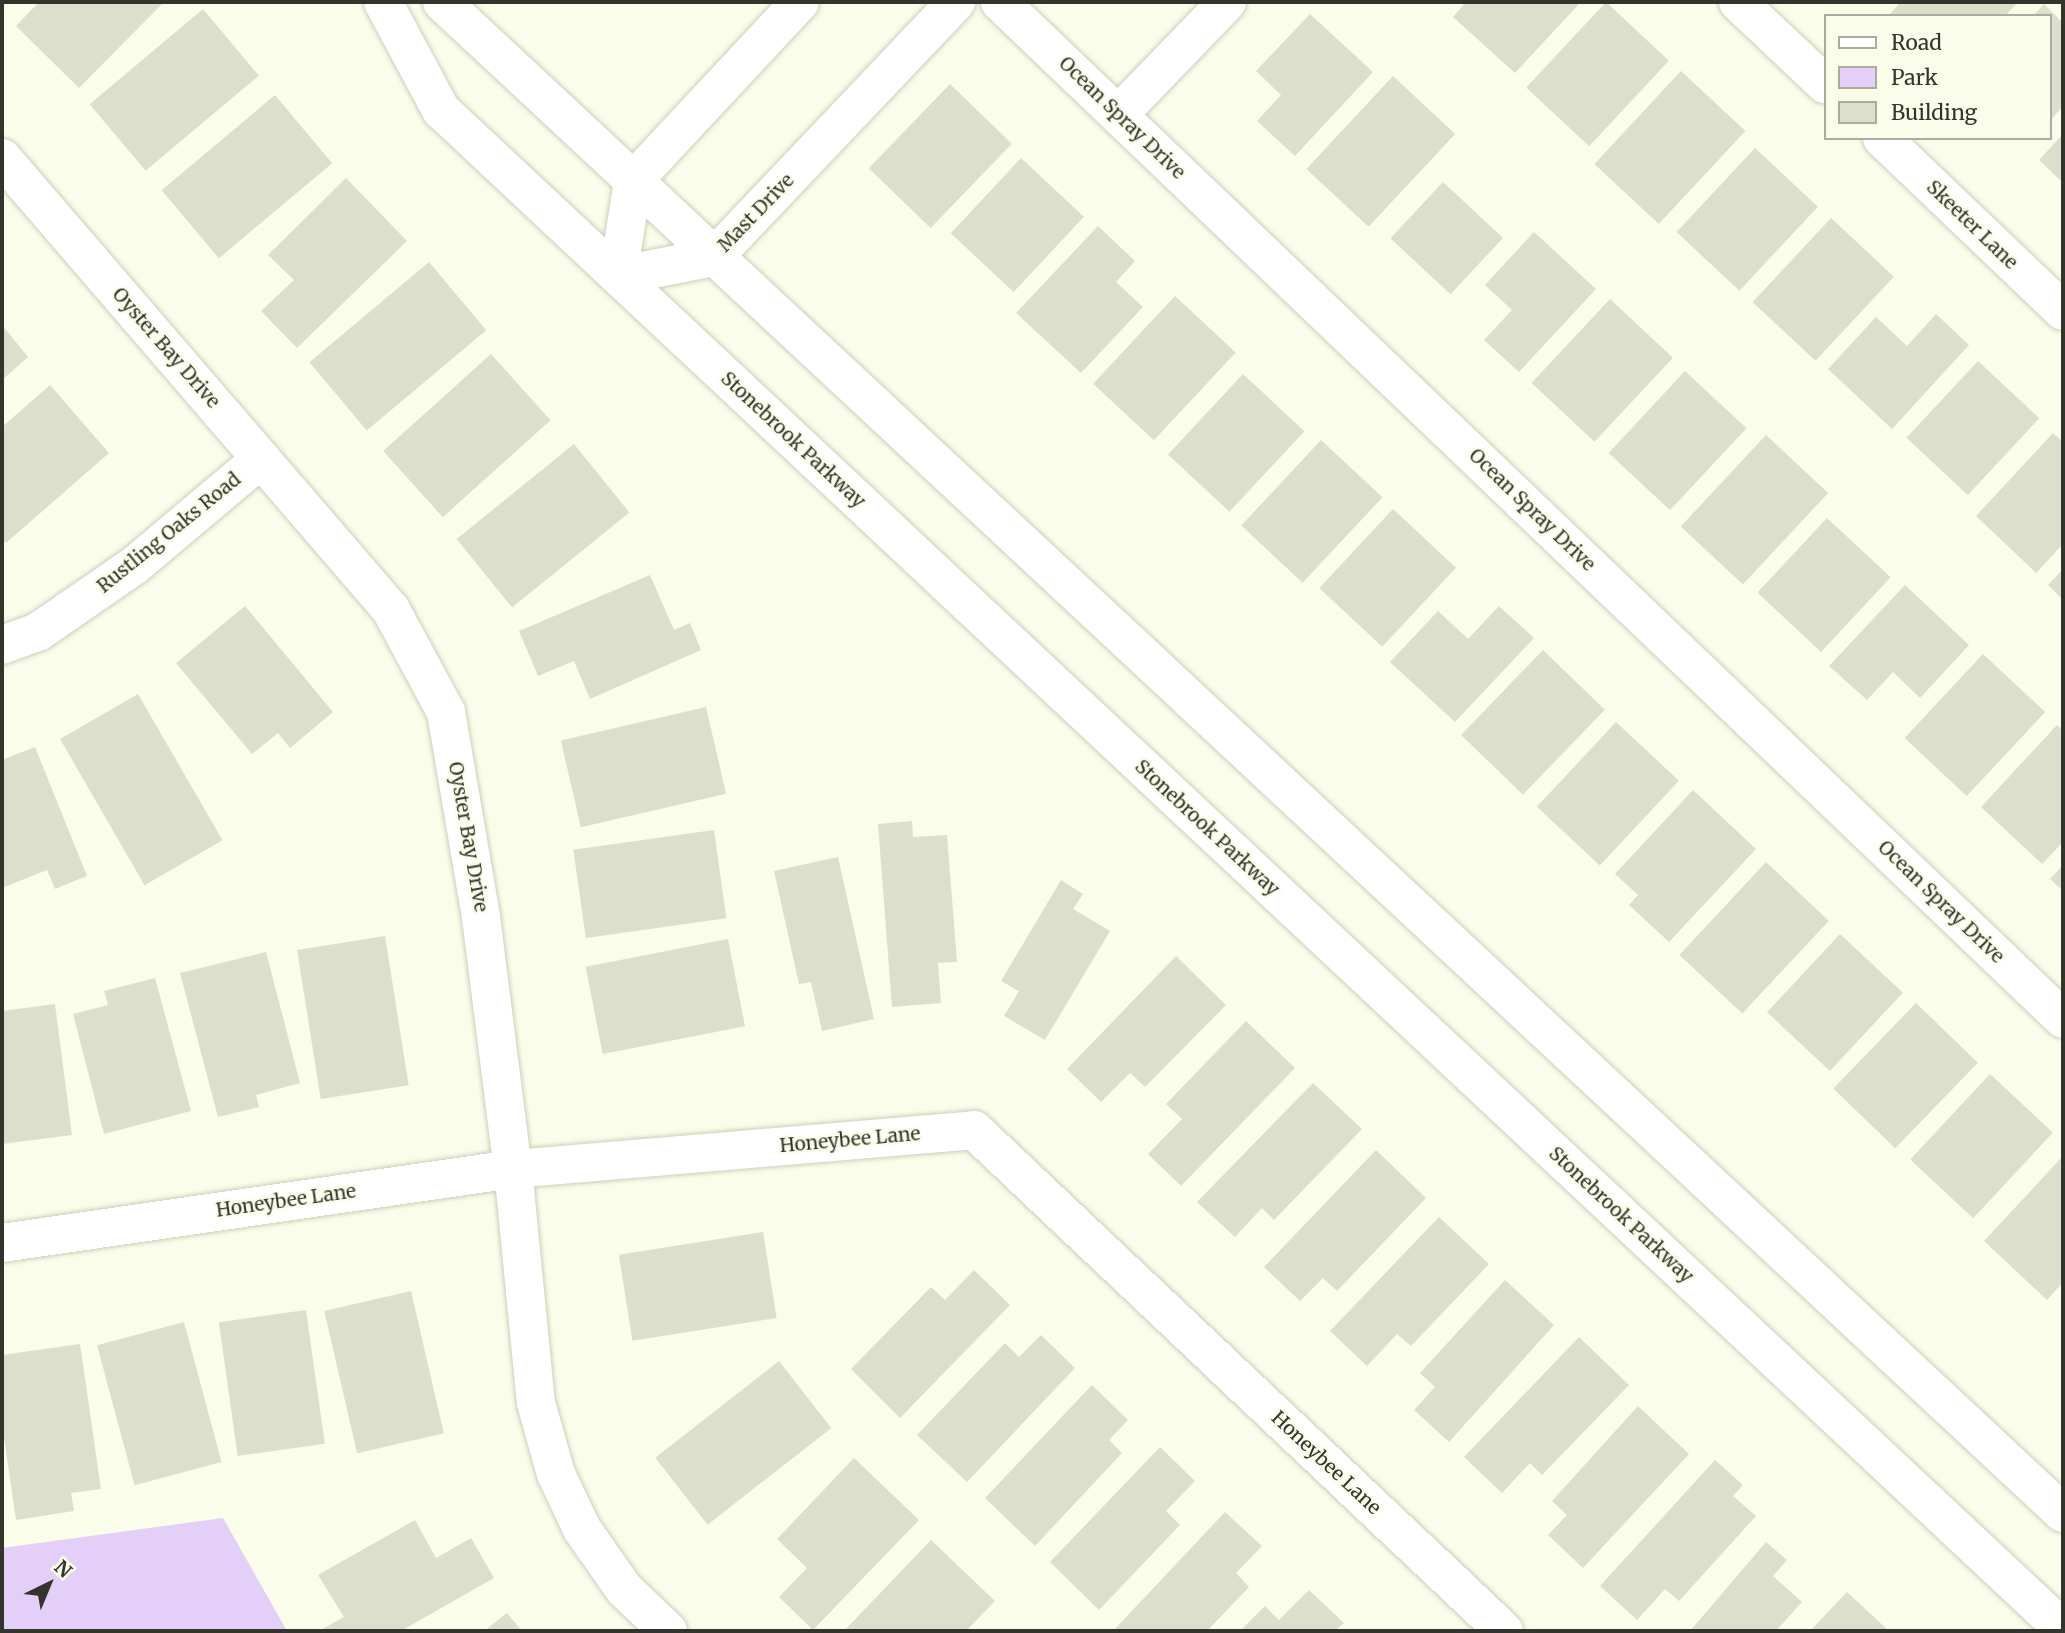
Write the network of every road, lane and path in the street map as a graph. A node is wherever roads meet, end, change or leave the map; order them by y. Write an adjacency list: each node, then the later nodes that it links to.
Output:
1 (383, 2): 14 (street, Stonebrook Parkway)
2 (442, 2): 12 (street)
3 (800, 2): 12 (street)
4 (956, 2): 13 (street, Mast Drive)
5 (1000, 2): 9 (street, Ocean Spray Drive)
6 (1227, 2): 9 (street)
7 (1738, 2): 8 (street)
8 (1824, 84)
9 (1118, 115): 18 (street, Ocean Spray Drive)
10 (1884, 140): 15 (street, Skeeter Lane)
11 (2, 158): 16 (street, Oyster Bay Drive)
12 (633, 181): 13 (street); 14 (street)
13 (714, 257): 14 (street, Mast Drive); 21 (street)
14 (618, 276): 22 (street, Stonebrook Parkway)
15 (2063, 311)
16 (261, 459): 17 (street, Rustling Oaks Road); 19 (street, Oyster Bay Drive)
17 (2, 645)
18 (2063, 1019)
19 (513, 1169): 20 (street, Honeybee Lane); 23 (street, Oyster Bay Drive); 24 (street, Honeybee Lane)
20 (2, 1243)
21 (2063, 1513)
22 (2063, 1629)
23 (668, 1631)
24 (1504, 1631)

